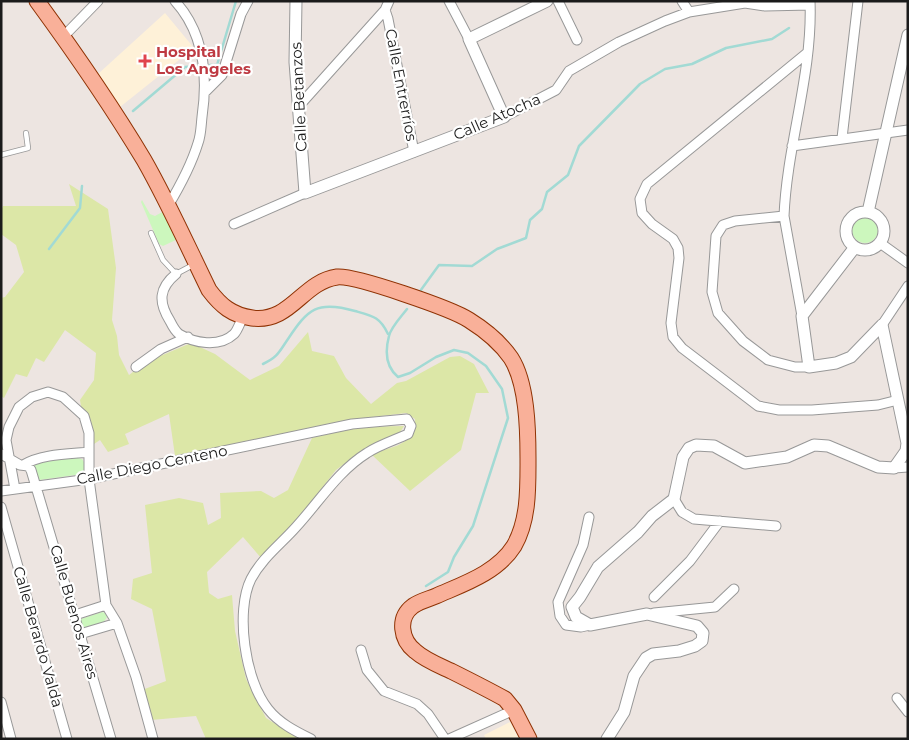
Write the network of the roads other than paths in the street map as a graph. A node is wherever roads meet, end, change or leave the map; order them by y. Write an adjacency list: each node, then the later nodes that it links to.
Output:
1 (36, 1): 16 (main road)
2 (98, 1): 16 (street)
3 (175, 1): 20 (street)
4 (248, 1): 20 (street)
5 (296, 1): 21 (street, Calle Betanzos)
6 (389, 1): 13 (street)
7 (449, 1): 17 (street)
8 (547, 1): 17 (street)
9 (558, 1): 18 (street)
10 (682, 1): 14 (street)
11 (858, 1): 26 (street)
12 (810, 3): 14 (street, Calle Atocha); 19 (street)
13 (385, 10): 21 (street); 28 (street, Calle Entrerríos)
14 (689, 12): 22 (street, Calle Atocha)
15 (908, 36): 25 (street)
16 (63, 37): 31 (main road)
17 (470, 39): 22 (street)
18 (578, 40)
19 (807, 53): 27 (street); 48 (street)
20 (204, 93): 31 (street)
21 (298, 108): 30 (street, Calle Betanzos)
22 (504, 117): 28 (street, Calle Atocha)
23 (908, 130): 25 (street)
24 (26, 133): 29 (lane)
25 (885, 134): 26 (street); 32 (street)
26 (842, 138): 27 (street)
27 (792, 146): 33 (street)
28 (414, 152): 30 (street, Calle Atocha)
29 (1, 155)
30 (305, 193): 34 (street, Calle Atocha)
31 (168, 206): 38 (main road)
32 (868, 212): 36 (street); 37 (street)
33 (784, 216): 42 (street); 47 (street)
34 (234, 224)
35 (151, 233): 40 (lane)
36 (880, 243): 37 (street); 39 (street)
37 (855, 247): 42 (street)
38 (196, 263): 40 (lane); 43 (main road)
39 (908, 263)
40 (176, 274): 45 (street)
41 (908, 286): 44 (street)
42 (802, 316): 47 (street)
43 (243, 317): 45 (street); 76 (main road)
44 (882, 325): 47 (street); 48 (street)
45 (188, 337): 46 (street)
46 (136, 367)
47 (809, 367)
48 (898, 400): 53 (street)
49 (89, 452): 50 (street); 52 (street); 55 (street)
50 (4, 459): 52 (street)
51 (908, 467): 53 (street)
52 (17, 468): 54 (street); 56 (street); 58 (street)
53 (894, 468): 60 (street)
54 (32, 470): 56 (street); 57 (street, Calle Buenos Aires)
55 (89, 479): 57 (street, Calle Diego Centeno); 67 (street); 82 (street, Calle Diego Centeno)
56 (23, 482): 57 (street)
57 (36, 486): 58 (street, Calle Diego Centeno); 69 (street, Calle Buenos Aires)
58 (15, 489): 59 (street, Calle Diego Centeno)
59 (1, 491)
60 (674, 499): 63 (street); 71 (street)
61 (1, 507): 79 (street, Calle Berardo Valda)
62 (589, 517): 71 (street)
63 (720, 521): 64 (street); 66 (street)
64 (776, 526)
65 (734, 589): 68 (street)
66 (654, 597)
67 (106, 605): 69 (street); 70 (street)
68 (646, 614): 71 (street); 86 (street)
69 (75, 615): 72 (street, Calle Buenos Aires)
70 (117, 623): 72 (street); 81 (street)
71 (590, 625)
72 (80, 634): 80 (street, Calle Buenos Aires)
73 (361, 650): 83 (street)
74 (897, 698): 77 (street)
75 (2, 709): 78 (street)
76 (514, 710): 84 (street); 85 (main road)
77 (908, 712)
78 (11, 739)
79 (67, 739)
80 (111, 739)
81 (153, 739)
82 (311, 739)
83 (445, 739)
84 (449, 739)
85 (529, 739)
86 (607, 739)

